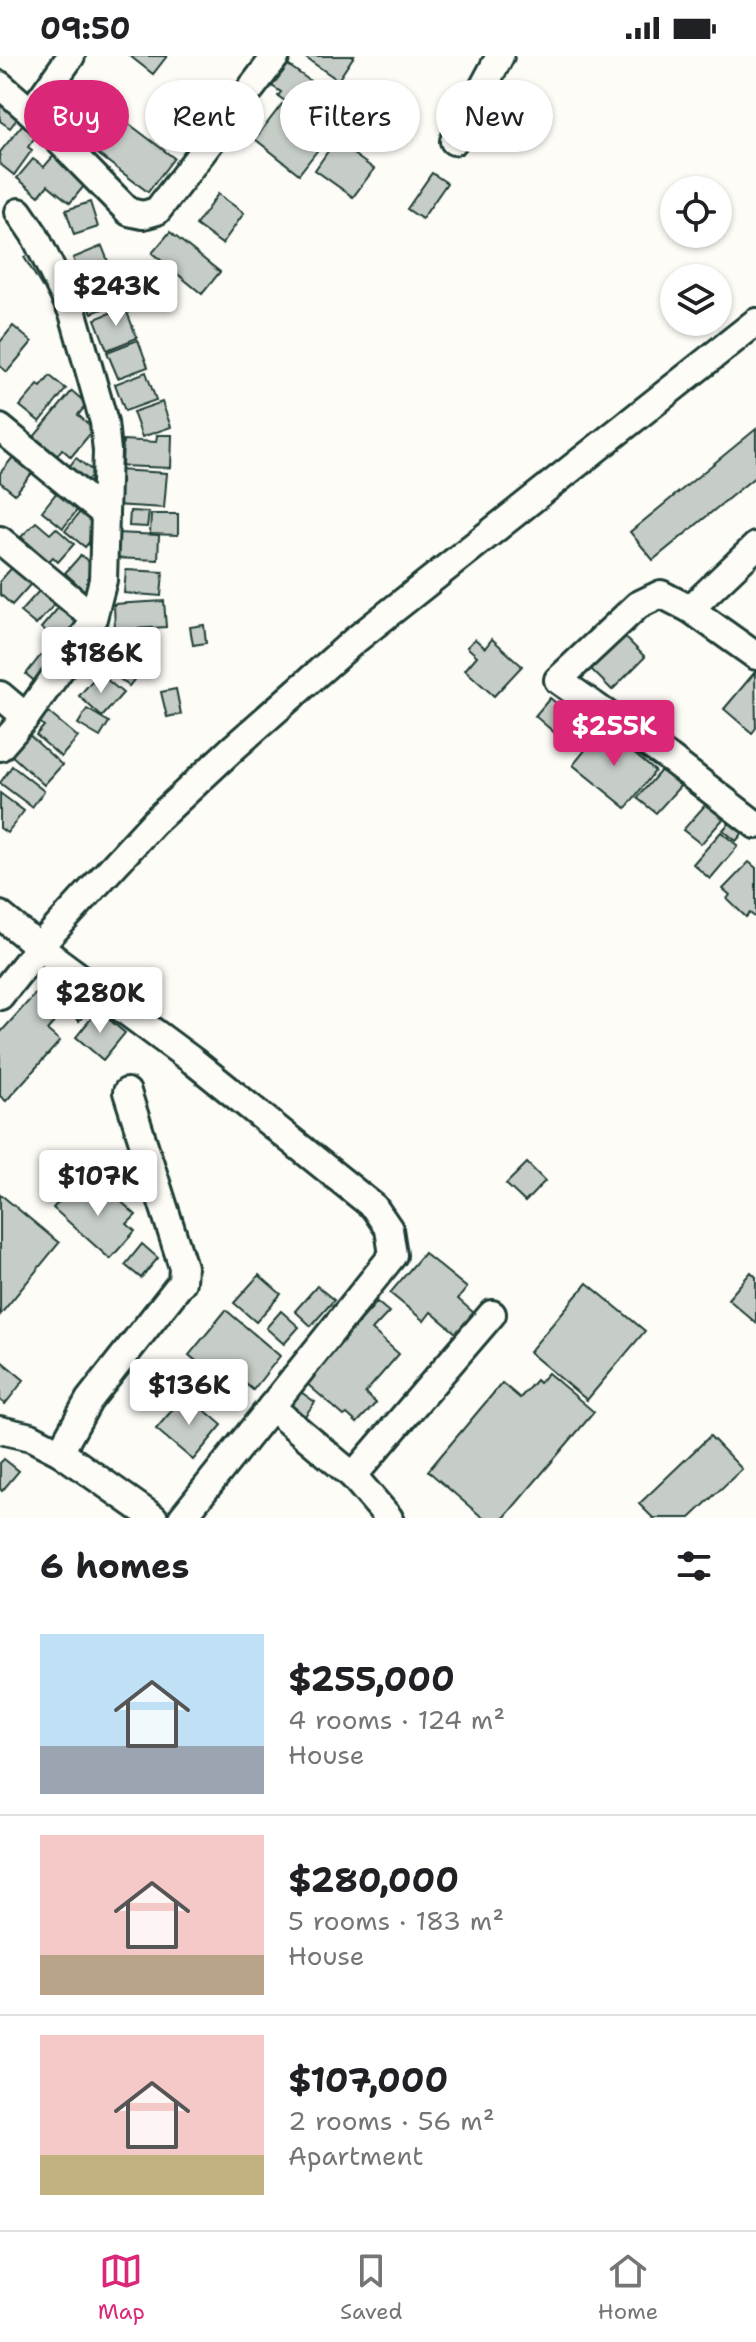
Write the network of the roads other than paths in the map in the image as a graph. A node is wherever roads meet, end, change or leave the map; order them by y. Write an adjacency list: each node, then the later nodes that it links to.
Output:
1 (71, 56): 4 (street)
2 (276, 56): 8 (street)
3 (500, 56): 5 (street)
4 (54, 80)
5 (487, 80)
6 (0, 85): 7 (street)
7 (24, 106)
8 (70, 152)
9 (19, 212): 12 (street)
10 (756, 322): 23 (street)
11 (0, 428): 12 (street)
12 (105, 514): 16 (street)
13 (0, 540): 16 (street)
14 (756, 546): 15 (street)
15 (690, 609): 17 (street); 21 (street)
16 (93, 617): 19 (street)
17 (755, 653)
18 (0, 695): 19 (street)
19 (26, 717): 20 (street)
20 (0, 747)
21 (756, 825)
22 (0, 915): 23 (street)
23 (39, 947): 24 (street); 27 (street)
24 (0, 996)
25 (127, 1092): 29 (street)
26 (492, 1314): 30 (street)
27 (271, 1407): 30 (street); 32 (street)
28 (0, 1430): 29 (street)
29 (60, 1452): 31 (street)
30 (353, 1476): 33 (street)
31 (154, 1518)
32 (182, 1518)
33 (389, 1518)

